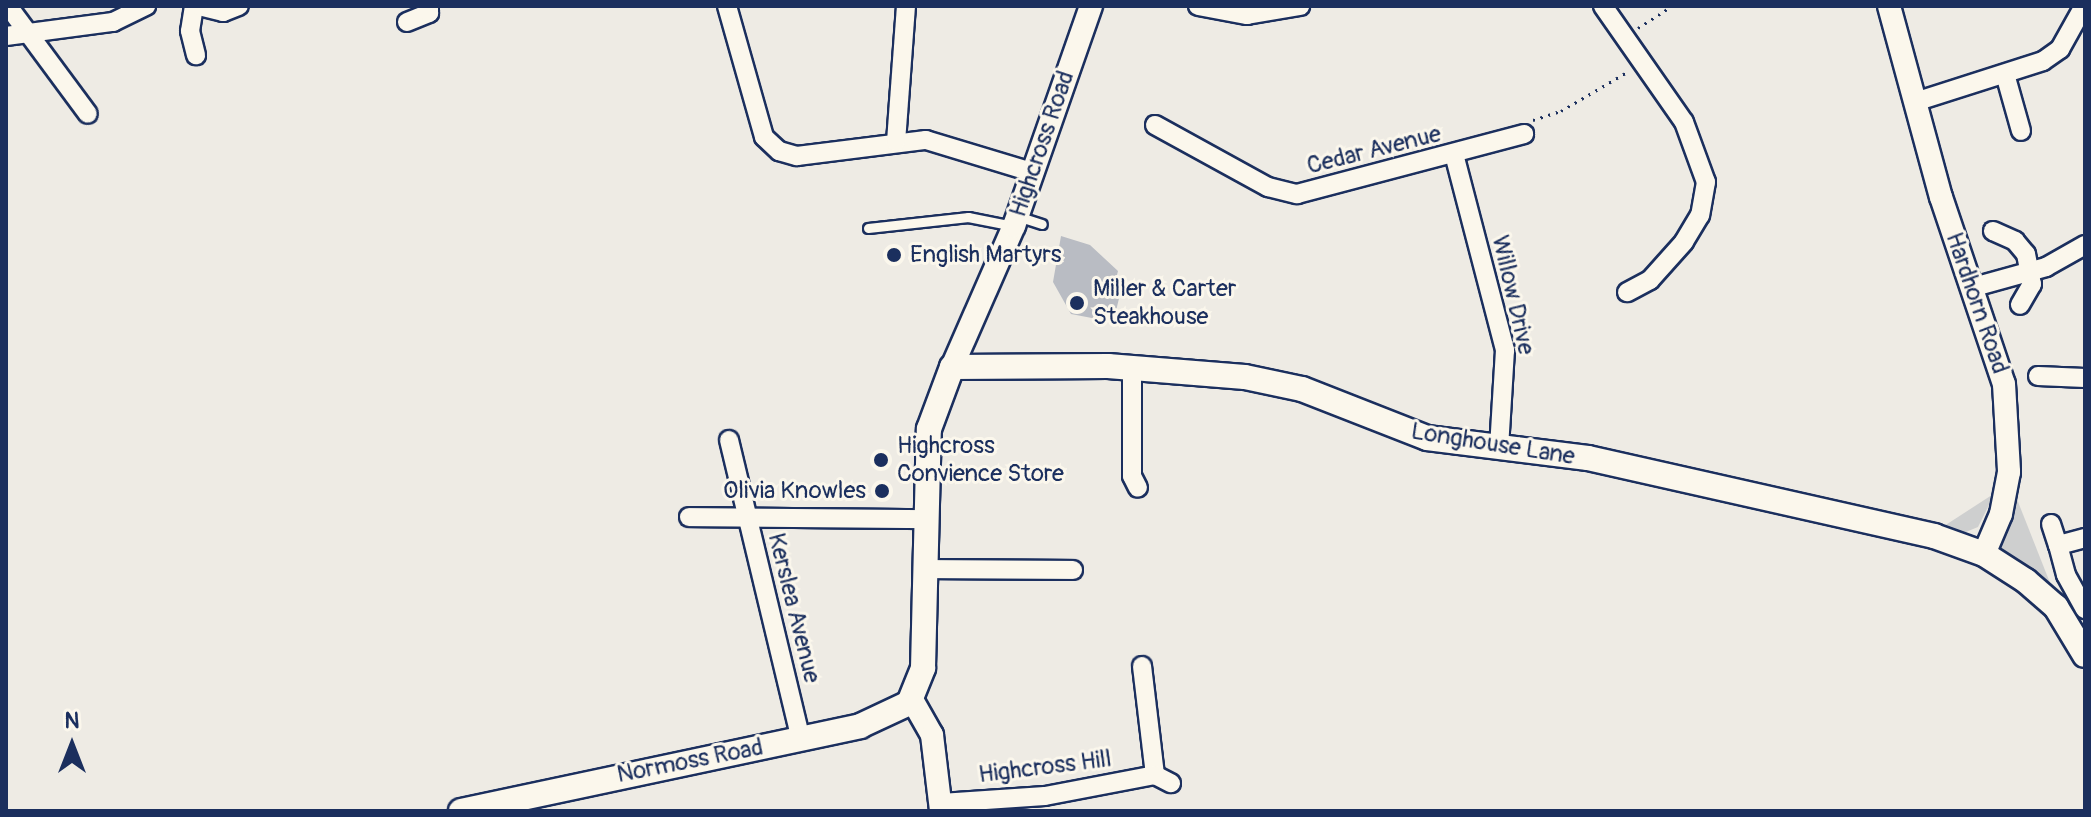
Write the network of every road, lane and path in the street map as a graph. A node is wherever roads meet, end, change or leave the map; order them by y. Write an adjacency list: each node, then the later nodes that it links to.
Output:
1 (8, 6): 19 (street)
2 (146, 6): 19 (street)
3 (196, 6): 4 (street); 21 (street)
4 (239, 6)
5 (429, 6): 16 (street)
6 (727, 6): 17 (street)
7 (742, 6): 17 (street)
8 (906, 6): 29 (street)
9 (1091, 6): 31 (street, Highcross Road)
10 (1198, 6): 11 (street)
11 (1300, 6)
12 (1603, 6): 20 (street)
13 (1672, 6): 20 (path)
14 (1889, 6): 24 (street, Hardhorn Road)
15 (2084, 6): 23 (street)
16 (407, 22)
17 (736, 33): 29 (street)
18 (6, 36): 19 (street)
19 (31, 36): 25 (street)
20 (1625, 36): 22 (street)
21 (196, 55)
22 (1642, 63): 28 (path); 39 (street)
23 (2005, 74): 24 (street); 27 (street)
24 (1918, 101): 38 (street, Hardhorn Road)
25 (88, 114)
26 (1155, 125): 30 (street, Cedar Avenue)
27 (2021, 131)
28 (1524, 134): 30 (street, Cedar Avenue)
29 (896, 142): 31 (street)
30 (1454, 154): 46 (street, Willow Drive)
31 (1031, 172): 32 (street, Highcross Road)
32 (1015, 221): 33 (lane); 34 (lane); 42 (street, Highcross Road)
33 (1042, 224)
34 (868, 228)
35 (1993, 231): 37 (street)
36 (2085, 245): 37 (street)
37 (2029, 269): 38 (street); 40 (street)
38 (1974, 287): 54 (street, Hardhorn Road)
39 (1627, 292)
40 (2020, 305)
41 (1116, 363): 42 (main road, Longhouse Lane); 46 (main road, Longhouse Lane); 47 (street)
42 (952, 367): 50 (main road, Highcross Road)
43 (2038, 376): 44 (street)
44 (2085, 378)
45 (729, 440): 48 (street, Kerslea Avenue)
46 (1499, 449): 54 (main road, Longhouse Lane)
47 (1138, 488)
48 (747, 516): 49 (street); 50 (street); 61 (street, Kerslea Avenue)
49 (689, 517)
50 (926, 519): 55 (main road, Highcross Road)
51 (2051, 524): 53 (street)
52 (2085, 538): 53 (street)
53 (2058, 545): 57 (street)
54 (1984, 554): 58 (main road)
55 (926, 569): 56 (street); 60 (main road, Highcross Road)
56 (1073, 570)
57 (2085, 609)
58 (2085, 655)
59 (1142, 666): 62 (street, Highcross Hill)
60 (911, 698): 61 (main road, Normoss Road); 62 (street)
61 (801, 739): 63 (main road, Normoss Road)
62 (941, 807)
63 (461, 811)

